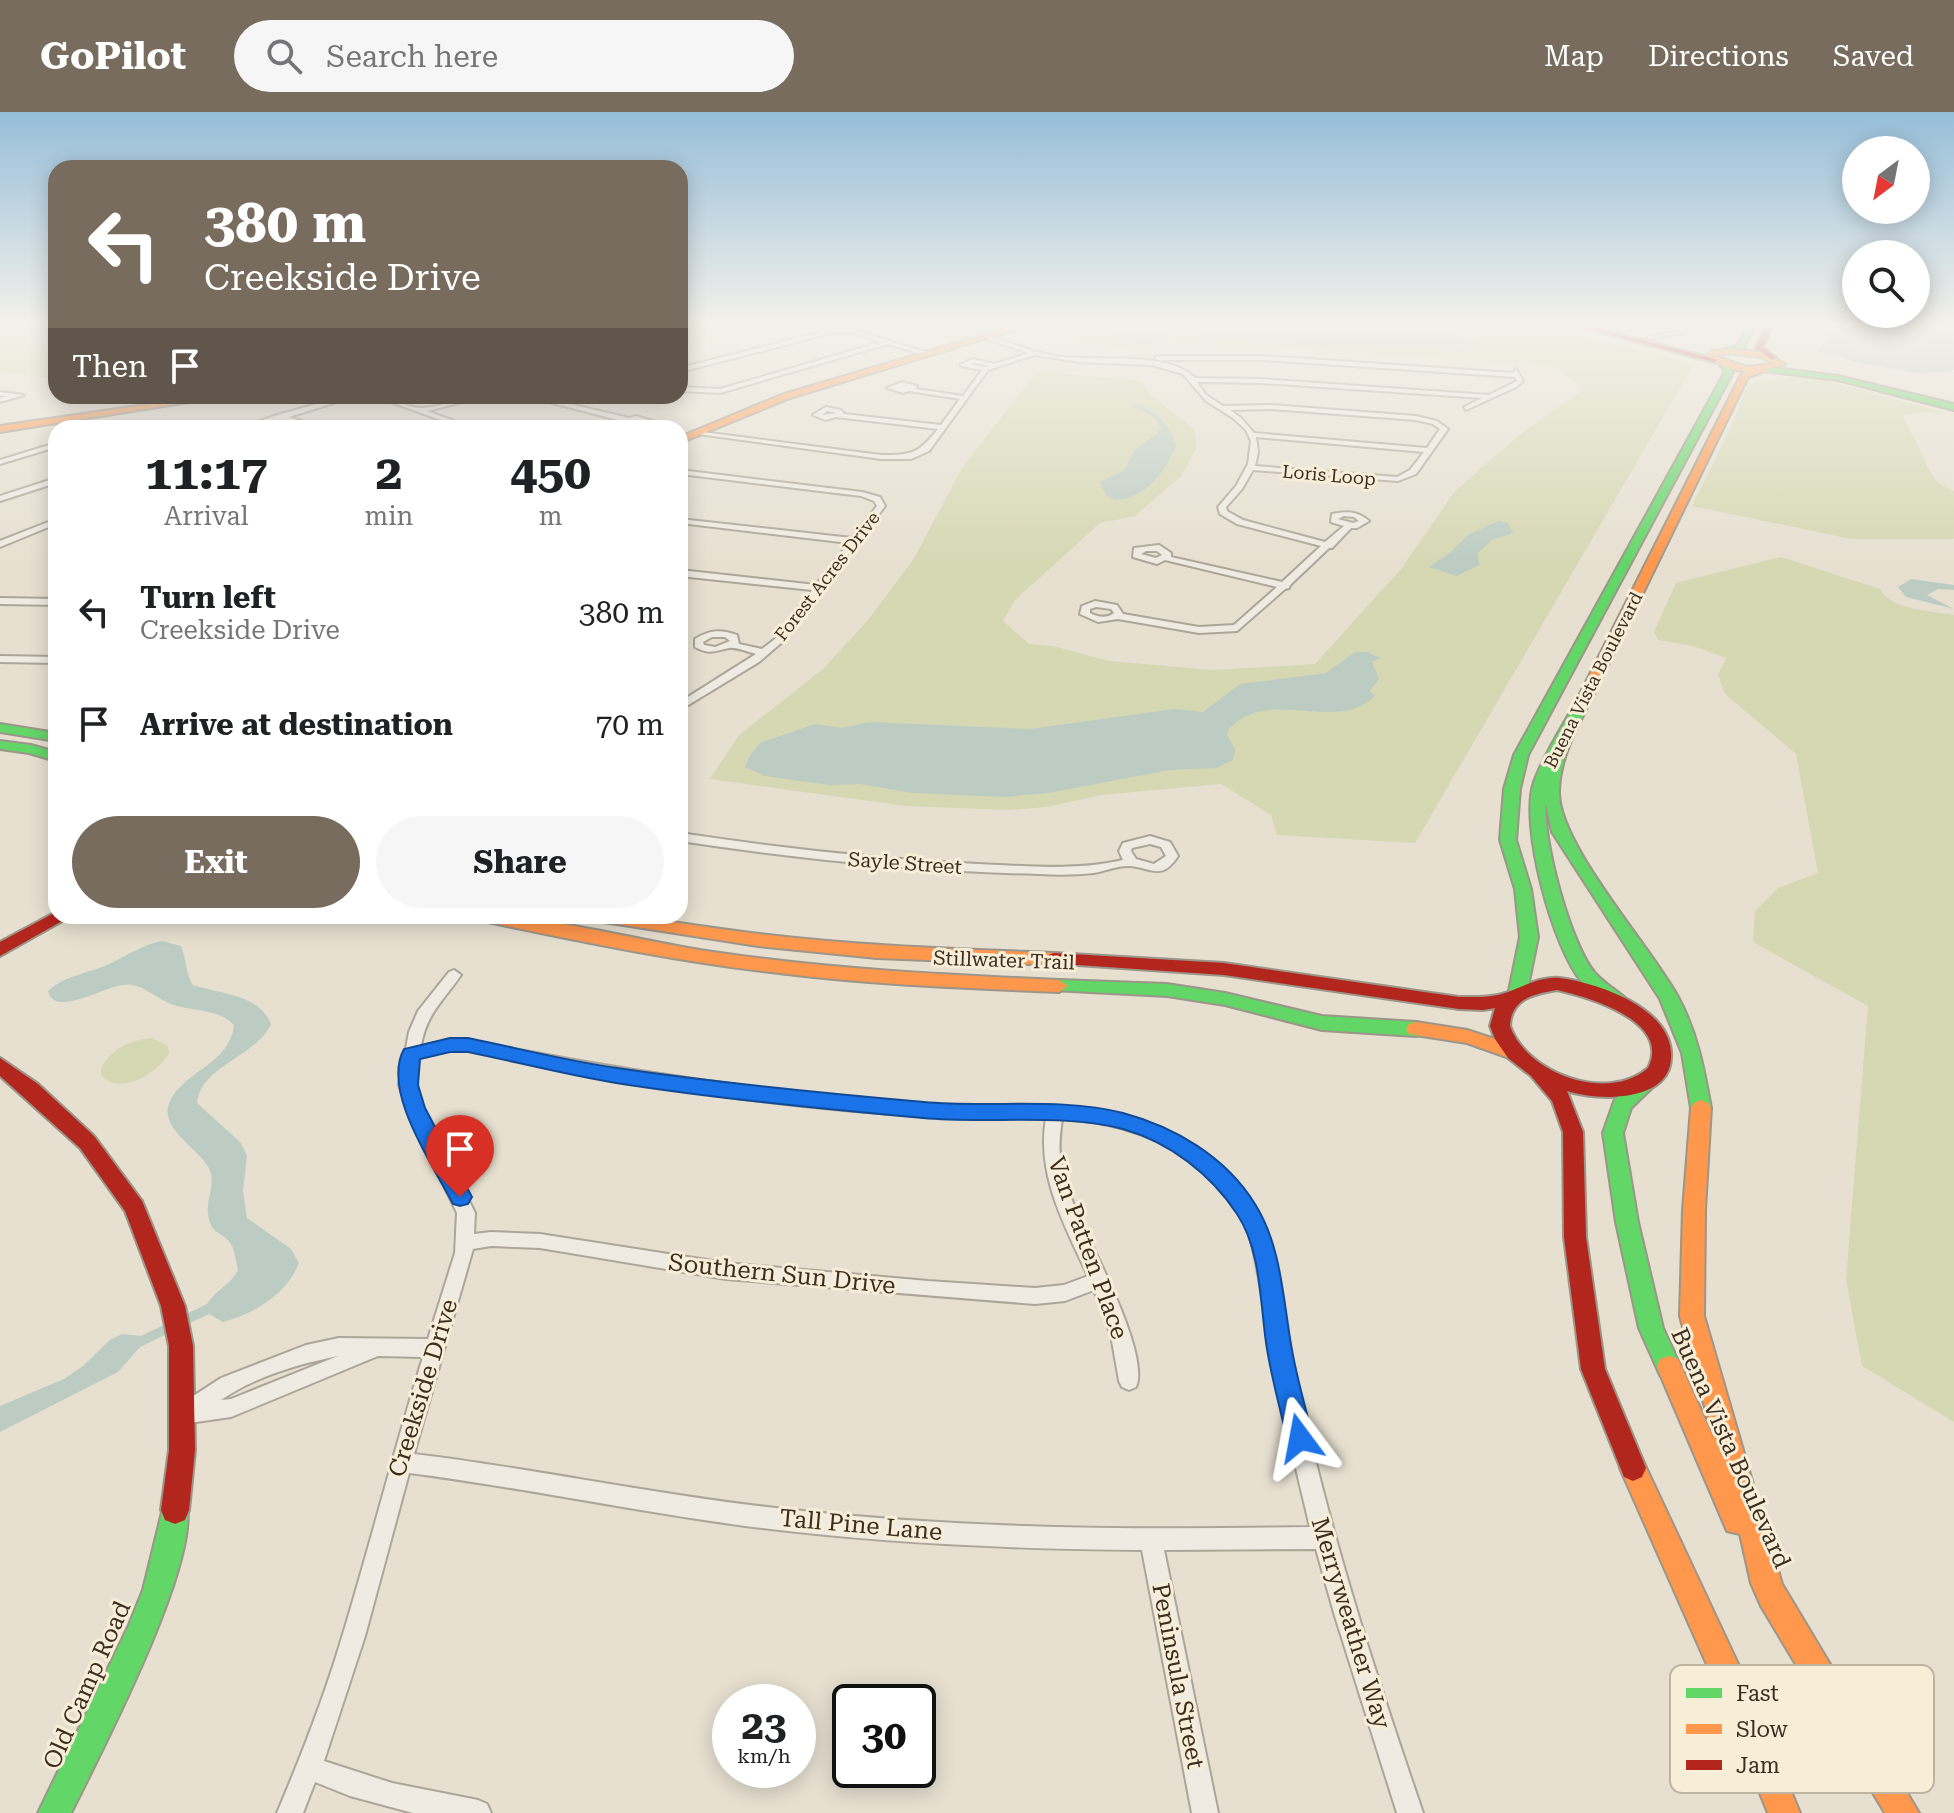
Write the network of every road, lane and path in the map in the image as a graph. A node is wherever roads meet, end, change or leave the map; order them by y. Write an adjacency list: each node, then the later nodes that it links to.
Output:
1 (126, 405): 23 (main road)
2 (153, 405): 23 (main road)
3 (317, 405): 16 (street)
4 (407, 405): 15 (street)
5 (442, 405): 15 (street)
6 (567, 405): 22 (street)
7 (761, 405): 26 (main road)
8 (959, 405): 24 (street)
9 (1218, 405): 13 (street)
10 (1472, 405): 14 (street)
11 (1711, 405): 65 (main road, Buena Vista Boulevard)
12 (1730, 405): 56 (main road, Buena Vista Boulevard)
13 (1222, 408): 25 (street); 29 (street)
14 (1466, 408)
15 (422, 410): 21 (street)
16 (277, 412): 19 (street); 20 (street)
17 (258, 413): 19 (street)
18 (839, 416): 24 (street)
19 (268, 419)
20 (298, 420)
21 (449, 420)
22 (627, 420)
23 (0, 426)
24 (942, 427): 27 (street)
25 (1252, 435): 29 (street); 31 (street)
26 (688, 437)
27 (688, 437)
28 (48, 447): 30 (street)
29 (1430, 450): 31 (street, Loris Loop)
30 (0, 462)
31 (1252, 468): 40 (street)
32 (688, 473): 38 (street, Forest Acres Drive)
33 (48, 483): 34 (street)
34 (0, 499)
35 (688, 522): 38 (street)
36 (48, 524): 39 (street)
37 (1348, 526): 40 (street)
38 (856, 541): 44 (street, Forest Acres Drive)
39 (0, 544)
40 (1329, 546): 43 (street)
41 (1166, 558): 43 (street)
42 (688, 574): 44 (street)
43 (1286, 586): 47 (street)
44 (820, 588): 49 (street, Forest Acres Drive)
45 (0, 601): 46 (street)
46 (48, 602)
47 (1118, 616)
48 (733, 645): 49 (street)
49 (765, 653): 52 (street, Forest Acres Drive)
50 (0, 659): 51 (street)
51 (48, 660)
52 (688, 702)
53 (0, 728): 54 (main road)
54 (48, 736)
55 (0, 745): 57 (main road)
56 (1559, 751): 66 (main road, Buena Vista Boulevard); 81 (main road)
57 (48, 755)
58 (688, 838): 59 (street, Sayle Street)
59 (1131, 862)
60 (48, 923): 63 (main road)
61 (527, 924): 67 (main road, Stillwater Trail)
62 (650, 924): 65 (main road, Stillwater Trail)
63 (0, 950)
64 (454, 975): 68 (street, Creekside Drive)
65 (1513, 994): 66 (main road, Buena Vista Boulevard); 67 (main road, Buena Vista Boulevard)
66 (1617, 1002): 71 (main road, Buena Vista Boulevard)
67 (1515, 1053): 70 (main road)
68 (411, 1054): 72 (street, Merryweather Way); 73 (street, Creekside Drive)
69 (0, 1065): 77 (main road, Old Camp Road)
70 (1538, 1071): 71 (main road); 82 (main road)
71 (1648, 1082): 81 (main road, Buena Vista Boulevard)
72 (1055, 1114): 74 (street, Van Patten Place); 80 (street, Merryweather Way)
73 (465, 1243): 74 (street, Southern Sun Drive); 75 (street, Creekside Drive)
74 (1098, 1280): 76 (street, Van Patten Place)
75 (436, 1348): 77 (street); 78 (street, Creekside Drive)
76 (1129, 1381)
77 (182, 1415): 87 (main road, Old Camp Road)
78 (401, 1462): 79 (street, Tall Pine Lane); 84 (street, Creekside Drive)
79 (1151, 1538): 80 (street, Tall Pine Lane); 90 (street, Peninsula Street)
80 (1325, 1538): 91 (street, Merryweather Way)
81 (1771, 1596): 83 (main road, Buena Vista Boulevard)
82 (1723, 1665)
83 (1813, 1665)
84 (309, 1767): 88 (street, Creekside Drive); 89 (street)
85 (1776, 1793): 92 (main road)
86 (1891, 1793): 93 (main road, Buena Vista Boulevard)
87 (54, 1813)
88 (290, 1813)
89 (478, 1813)
90 (1205, 1813)
91 (1410, 1813)
92 (1784, 1813)
93 (1903, 1813)

